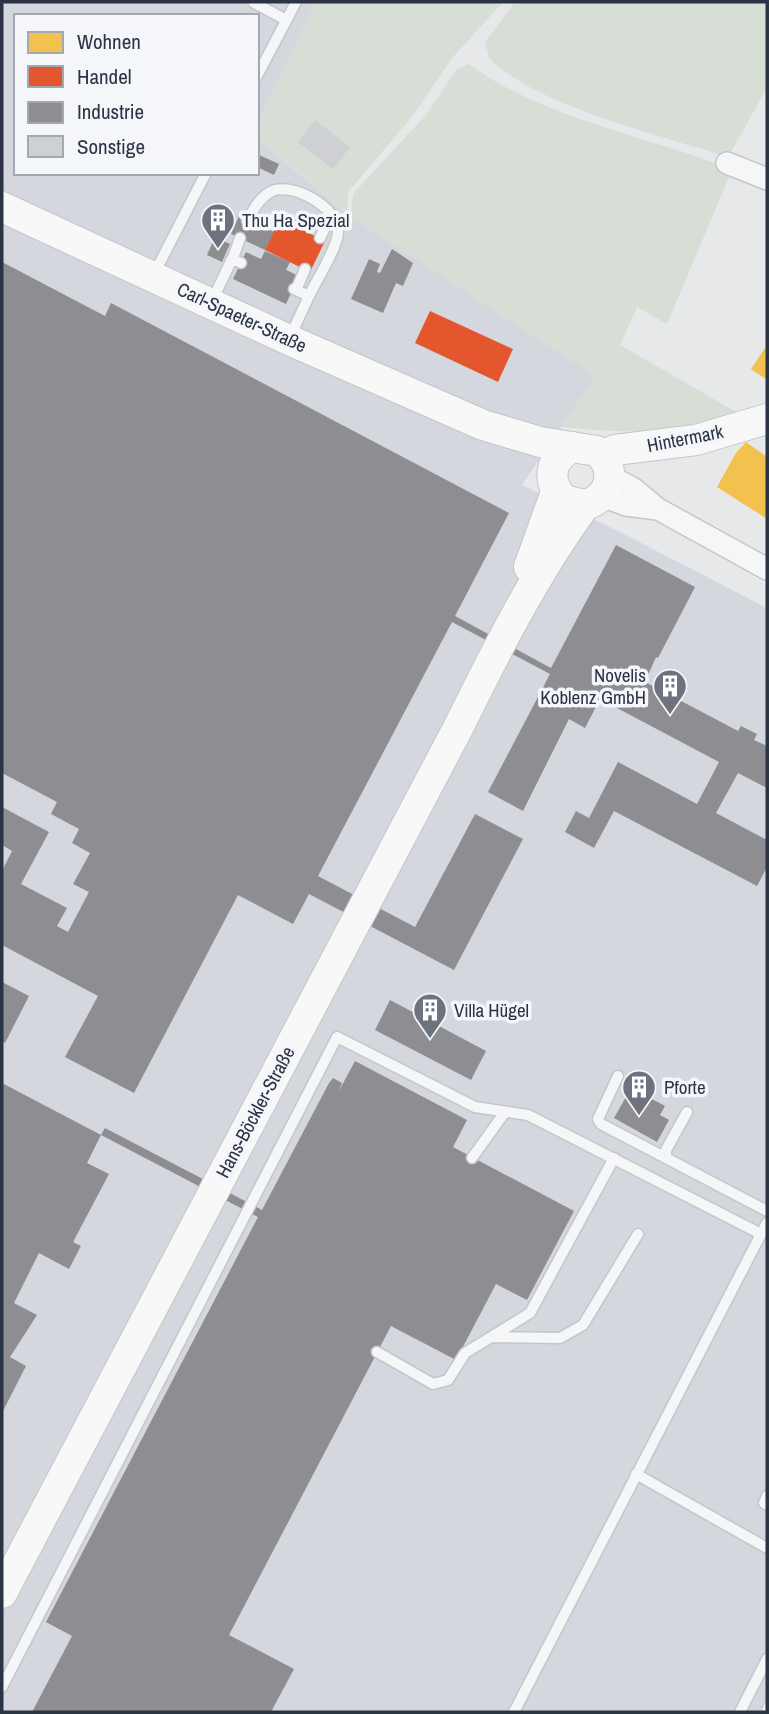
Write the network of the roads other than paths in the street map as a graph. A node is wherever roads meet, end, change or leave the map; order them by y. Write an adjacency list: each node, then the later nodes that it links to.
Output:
1 (253, 2): 3 (lane)
2 (296, 2): 3 (lane)
3 (286, 20): 4 (lane)
4 (259, 72)
5 (727, 163): 7 (street)
6 (205, 175): 14 (lane)
7 (767, 179)
8 (2, 206): 14 (main road, Carl-Spaeter-Straße)
9 (328, 210): 10 (lane); 12 (lane); 15 (lane)
10 (247, 220)
11 (240, 238): 16 (lane)
12 (320, 238)
13 (305, 269): 15 (lane)
14 (153, 276): 16 (main road, Carl-Spaeter-Straße)
15 (309, 296): 17 (lane)
16 (211, 302): 17 (main road, Carl-Spaeter-Straße)
17 (289, 340): 19 (main road, Carl-Spaeter-Straße)
18 (767, 419): 22 (main road, Hintermark)
19 (483, 425): 20 (main road, Carl-Spaeter-Straße); 21 (main road, Carl-Spaeter-Straße)
20 (573, 447): 21 (main road); 22 (main road, Carl-Spaeter-Straße)
21 (554, 482): 22 (main road, Carl-Spaeter-Straße); 24 (main road, Hans-Böckler-Straße)
22 (600, 483): 23 (street, Carl-Spaeter-Straße); 24 (main road, Hans-Böckler-Straße)
23 (767, 569)
24 (506, 629): 41 (main road, Hans-Böckler-Straße)
25 (618, 1076): 30 (lane)
26 (505, 1112): 28 (lane); 29 (lane); 43 (lane)
27 (687, 1112): 30 (lane)
28 (614, 1157): 34 (lane); 35 (lane)
29 (472, 1158)
30 (666, 1158): 31 (lane)
31 (767, 1211)
32 (767, 1223): 34 (lane)
33 (638, 1234): 35 (lane)
34 (761, 1234): 37 (lane)
35 (491, 1337): 36 (lane)
36 (377, 1352)
37 (636, 1474): 40 (lane); 44 (lane)
38 (767, 1496): 39 (lane)
39 (767, 1505)
40 (767, 1548)
41 (2, 1593)
42 (767, 1659): 45 (lane)
43 (2, 1687)
44 (514, 1712)
45 (740, 1712)

